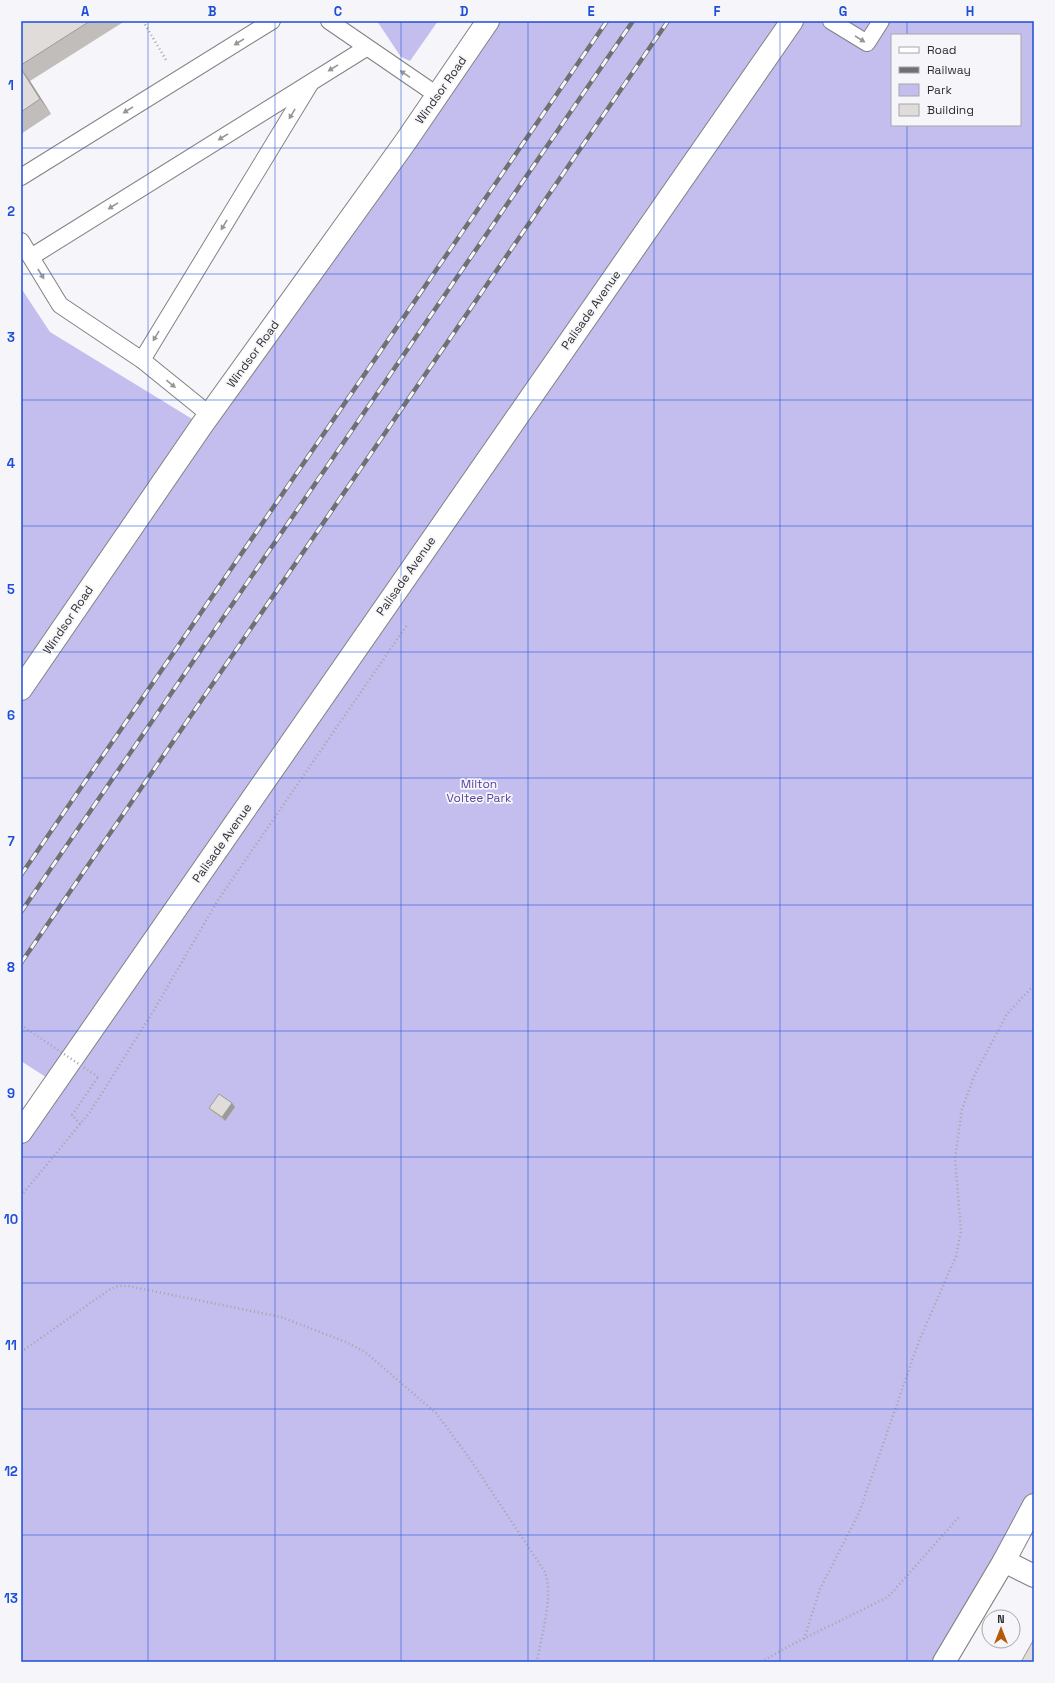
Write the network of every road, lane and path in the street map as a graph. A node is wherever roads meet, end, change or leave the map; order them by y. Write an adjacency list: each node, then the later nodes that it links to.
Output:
1 (143, 21): 9 (path)
2 (272, 21): 12 (lane, one-way to 12)
3 (329, 21): 8 (lane)
4 (488, 21): 11 (street, Windsor Road)
5 (792, 21): 22 (street, Palisade Avenue)
6 (831, 21): 7 (lane, one-way to 7)
7 (882, 21)
8 (366, 48): 10 (lane, one-way to 10); 11 (lane, one-way to 8)
9 (168, 63)
10 (312, 81): 14 (lane, one-way to 14); 15 (lane, one-way to 15)
11 (437, 95): 16 (street, Windsor Road)
12 (21, 177)
13 (21, 241): 14 (lane)
14 (31, 257): 15 (lane, one-way to 15)
15 (142, 360): 16 (lane, one-way to 16)
16 (210, 415): 18 (street, Windsor Road)
17 (408, 623): 21 (path)
18 (21, 689)
19 (1034, 985): 29 (path)
20 (21, 1025): 21 (path, bridge)
21 (80, 1124): 23 (path)
22 (21, 1132)
23 (21, 1196)
24 (21, 1352): 30 (path)
25 (1034, 1505): 27 (street)
26 (959, 1517): 29 (path)
27 (1004, 1561): 28 (street); 32 (street)
28 (1034, 1576)
29 (804, 1639): 31 (path)
30 (537, 1662)
31 (761, 1662)
32 (944, 1662)

